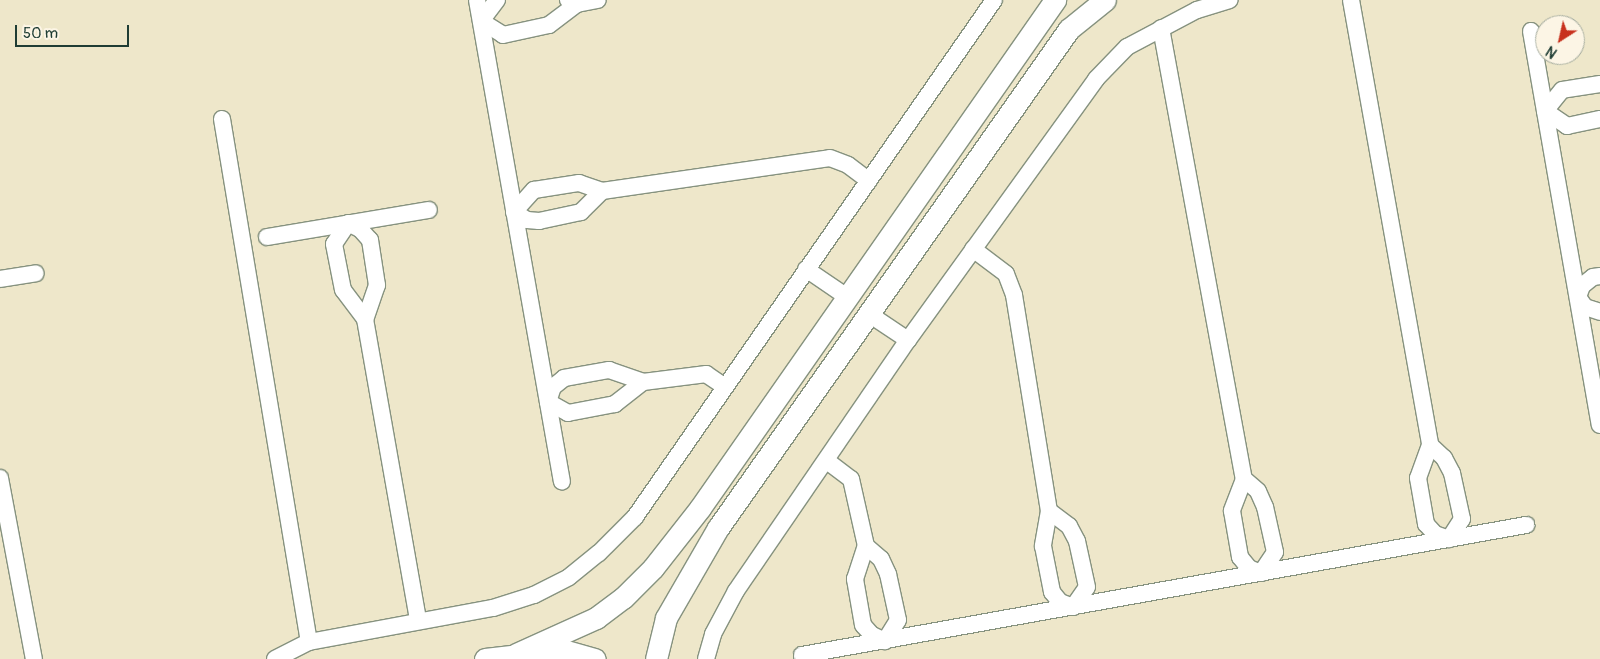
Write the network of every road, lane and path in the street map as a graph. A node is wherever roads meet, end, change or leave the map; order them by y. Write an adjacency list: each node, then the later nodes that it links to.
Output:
1 (477, 0): 11 (street)
2 (497, 0): 11 (street)
3 (598, 0): 9 (street)
4 (994, 0): 21 (street)
5 (1089, 0): 12 (main road)
6 (1105, 0): 12 (main road)
7 (1230, 0): 13 (street)
8 (1352, 0): 42 (street)
9 (573, 2): 11 (street)
10 (1051, 4): 19 (main road)
11 (481, 21): 24 (street)
12 (1069, 28): 20 (main road)
13 (1161, 28): 27 (street); 47 (street)
14 (1531, 31): 16 (street)
15 (1600, 84): 16 (street)
16 (1545, 111): 18 (street); 33 (street)
17 (222, 119): 57 (street)
18 (1600, 119)
19 (954, 144): 20 (main road); 32 (main road)
20 (977, 161): 35 (main road)
21 (869, 180): 22 (street); 28 (street)
22 (602, 192): 24 (street); 24 (street)
23 (429, 210): 25 (street)
24 (514, 212): 40 (street)
25 (348, 223): 26 (street); 36 (street); 36 (street)
26 (267, 237)
27 (973, 249): 37 (street); 49 (street)
28 (806, 269): 32 (street); 39 (street)
29 (36, 273): 31 (street)
30 (1600, 276): 33 (street)
31 (0, 279)
32 (847, 297): 43 (main road)
33 (1578, 297): 34 (street); 41 (street)
34 (1600, 312)
35 (869, 314): 37 (street); 45 (main road)
36 (365, 319): 55 (street)
37 (908, 340): 44 (street)
38 (643, 382): 39 (street); 40 (street); 40 (street)
39 (724, 386): 55 (street)
40 (548, 402): 48 (street)
41 (1600, 425)
42 (1430, 445): 51 (street); 51 (street)
43 (738, 453): 45 (main road); 58 (main road)
44 (827, 461): 52 (street); 65 (street)
45 (760, 468): 64 (main road)
46 (0, 478): 60 (street)
47 (1244, 478): 53 (street); 53 (street)
48 (562, 482)
49 (1049, 512): 54 (street); 54 (street)
50 (1526, 525): 51 (street)
51 (1449, 539): 53 (street)
52 (866, 546): 56 (street); 56 (street)
53 (1261, 573): 54 (street)
54 (1073, 606): 56 (street)
55 (418, 620): 57 (street)
56 (885, 641): 59 (street)
57 (309, 642): 61 (street)
58 (516, 654): 62 (main road); 63 (main road)
59 (802, 655)
60 (34, 659)
61 (274, 659)
62 (485, 659)
63 (595, 659)
64 (656, 659)
65 (706, 659)

